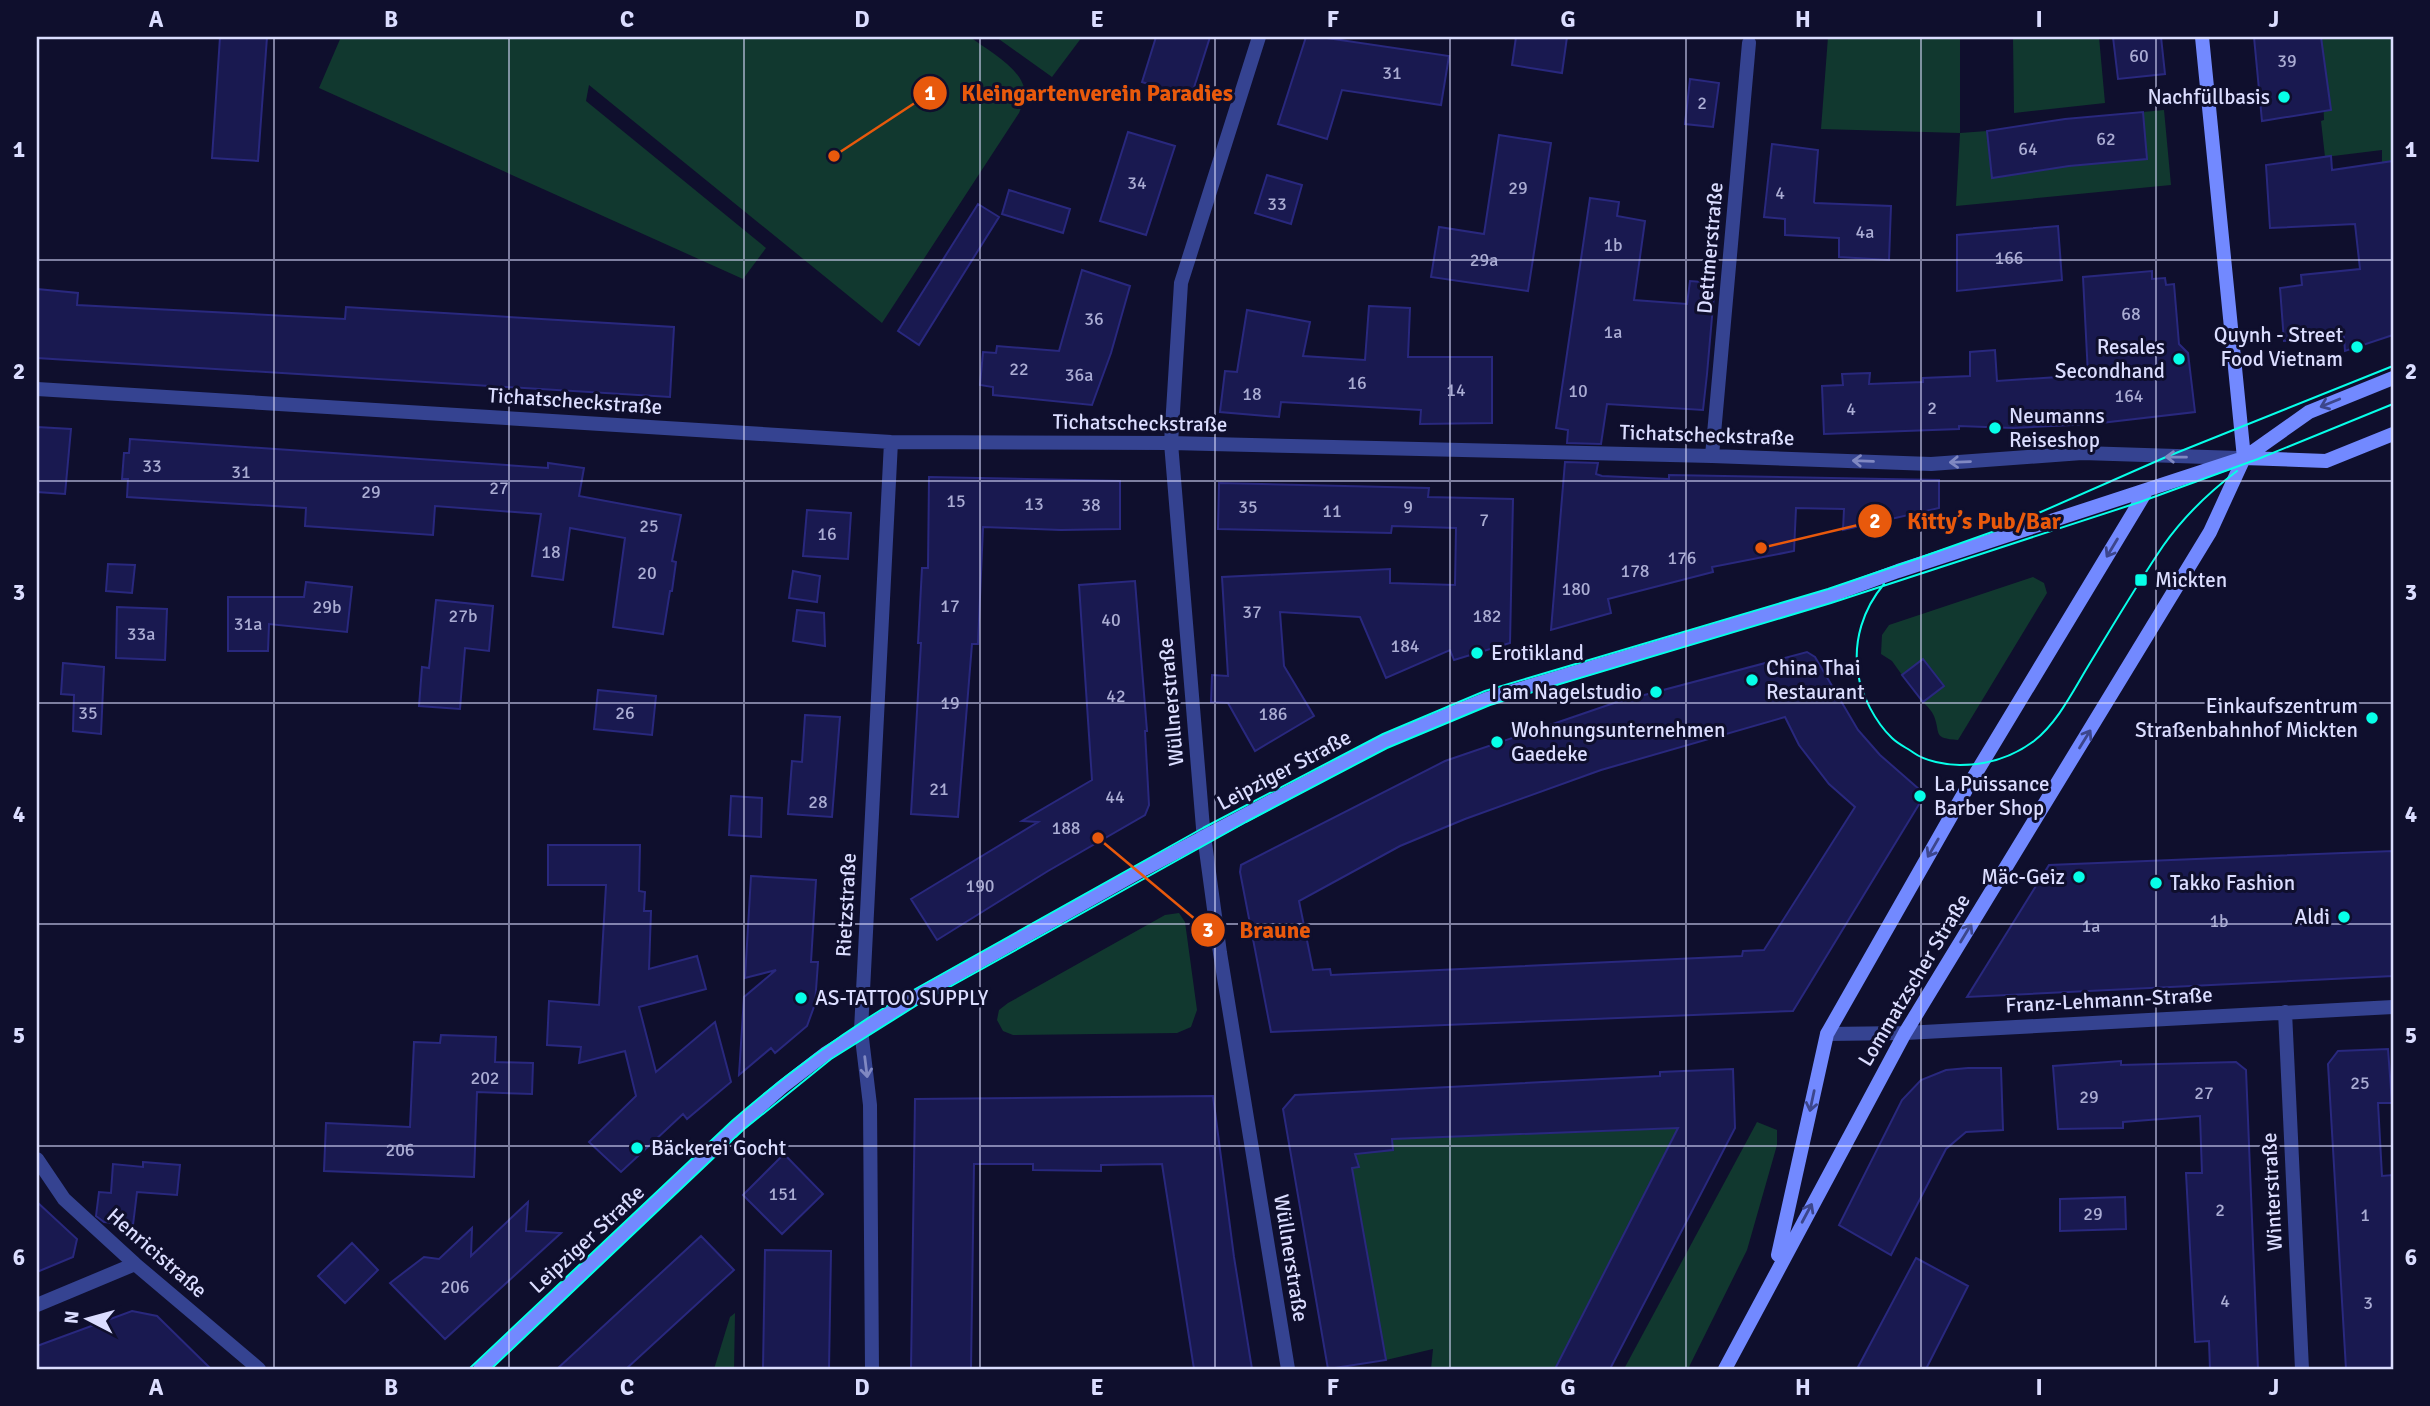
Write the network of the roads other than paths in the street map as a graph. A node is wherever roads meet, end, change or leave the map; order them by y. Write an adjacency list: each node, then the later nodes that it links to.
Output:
1 (1259, 37): 8 (street, Wüllnerstraße)
2 (2202, 37): 10 (main road)
3 (1749, 44): 9 (street, Dettmerstraße)
4 (2393, 379): 10 (main road, Leipziger Straße, one-way to 10)
5 (37, 389): 7 (street, Tichatscheckstraße)
6 (2393, 434): 10 (main road, Leipziger Straße)
7 (891, 442): 8 (street, Tichatscheckstraße); 15 (street, Rietzstraße)
8 (1171, 443): 9 (street, Tichatscheckstraße); 12 (street, Wüllnerstraße)
9 (1712, 456): 10 (street, Tichatscheckstraße, one-way to 9)
10 (2244, 458): 11 (main road, Leipziger Straße); 16 (main road, Lommatzscher Straße, one-way to 10)
11 (2147, 489): 12 (main road, Leipziger Straße); 17 (main road, Lommatzscher Straße, one-way to 17)
12 (1204, 836): 15 (main road, Leipziger Straße); 25 (street, Wüllnerstraße)
13 (2393, 1007): 14 (street, Franz-Lehmann-Straße)
14 (2285, 1012): 16 (street, Franz-Lehmann-Straße); 27 (street, Winterstraße)
15 (861, 1030): 23 (main road, Leipziger Straße); 24 (street, Rietzstraße, one-way to 24)
16 (1905, 1032): 17 (street, Franz-Lehmann-Straße); 20 (main road, Lommatzscher Straße, one-way to 16)
17 (1827, 1034): 20 (main road, Lommatzscher Straße, one-way to 20)
18 (37, 1159): 19 (street, Henricistraße)
19 (135, 1264): 21 (street); 22 (street, Henricistraße)
20 (1774, 1273): 26 (main road, Lommatzscher Straße)
21 (37, 1305)
22 (259, 1369)
23 (480, 1369)
24 (872, 1369)
25 (1288, 1369)
26 (1725, 1369)
27 (2302, 1369)

